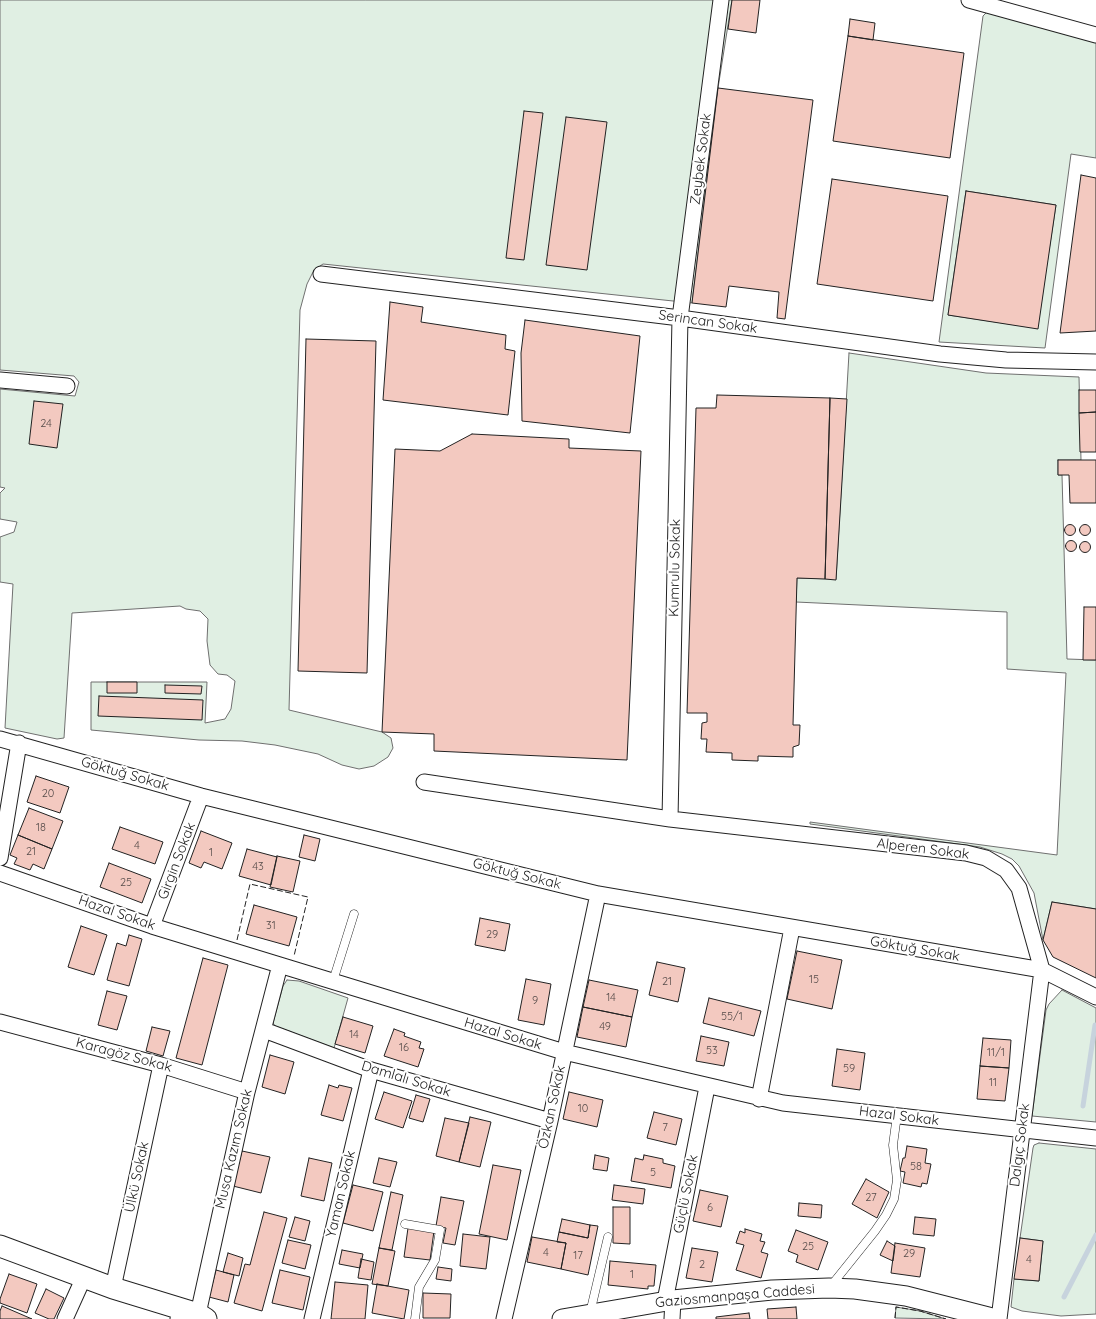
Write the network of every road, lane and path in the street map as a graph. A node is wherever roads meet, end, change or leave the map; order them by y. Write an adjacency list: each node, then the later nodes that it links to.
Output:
1 (721, 0): 5 (street, Zeybek Sokak)
2 (969, 0): 3 (street)
3 (1096, 35)
4 (321, 274): 5 (street, Serincan Sokak)
5 (680, 318): 6 (street, Serincan Sokak); 13 (street, Kumrulu Sokak)
6 (1096, 362)
7 (0, 380): 8 (street)
8 (67, 386)
9 (0, 739): 10 (street, Göktuğ Sokak)
10 (19, 743): 12 (street, Göktuğ Sokak); 14 (street)
11 (424, 782): 13 (street, Alperen Sokak)
12 (202, 796): 16 (street, Göktuğ Sokak); 18 (street, Girgin Sokak)
13 (670, 819): 21 (street, Alperen Sokak)
14 (0, 858)
15 (0, 873): 18 (street, Hazal Sokak)
16 (598, 894): 19 (street, Göktuğ Sokak); 26 (street, Özkan Sokak)
17 (354, 914): 22 (lane)
18 (152, 926): 20 (street, Hazal Sokak)
19 (792, 928): 21 (street, Göktuğ Sokak); 31 (street)
20 (280, 965): 22 (street, Hazal Sokak); 25 (street, Musa Kazım Sokak)
21 (1042, 970): 23 (street); 34 (street, Dalgıç Sokak)
22 (333, 982): 26 (street, Hazal Sokak)
23 (1096, 997)
24 (0, 1022): 27 (street, Karagöz Sokak)
25 (264, 1030): 28 (street, Damlalı Sokak); 30 (street, Musa Kazım Sokak)
26 (564, 1052): 29 (street, Hazal Sokak); 33 (street, Özkan Sokak)
27 (160, 1065): 30 (street, Karagöz Sokak); 41 (street, Ülkü Sokak)
28 (371, 1070): 33 (street, Damlalı Sokak); 47 (street, Yaman Sokak)
29 (708, 1086): 31 (street, Hazal Sokak); 42 (street, Güçlü Sokak)
30 (247, 1092): 44 (street, Musa Kazım Sokak)
31 (760, 1098): 32 (street, Hazal Sokak)
32 (897, 1115): 34 (street, Hazal Sokak); 40 (lane)
33 (550, 1121): 49 (street, Özkan Sokak)
34 (1022, 1130): 35 (street, Hazal Sokak); 52 (street, Dalgıç Sokak)
35 (1096, 1138)
36 (405, 1224): 48 (lane)
37 (608, 1237): 43 (lane)
38 (0, 1246): 39 (main road)
39 (84, 1277): 41 (main road); 45 (street)
40 (829, 1288): 42 (street, Gaziosmanpaşa Caddesi); 52 (street, Gaziosmanpaşa Caddesi)
41 (119, 1290): 44 (main road); 46 (main road)
42 (669, 1301): 43 (street, Gaziosmanpaşa Caddesi); 51 (street, Güçlü Sokak)
43 (590, 1313): 50 (street, Gaziosmanpaşa Caddesi)
44 (199, 1318)
45 (65, 1319)
46 (173, 1319)
47 (312, 1319)
48 (416, 1319)
49 (504, 1319)
50 (562, 1319)
51 (672, 1319)
52 (997, 1319)

